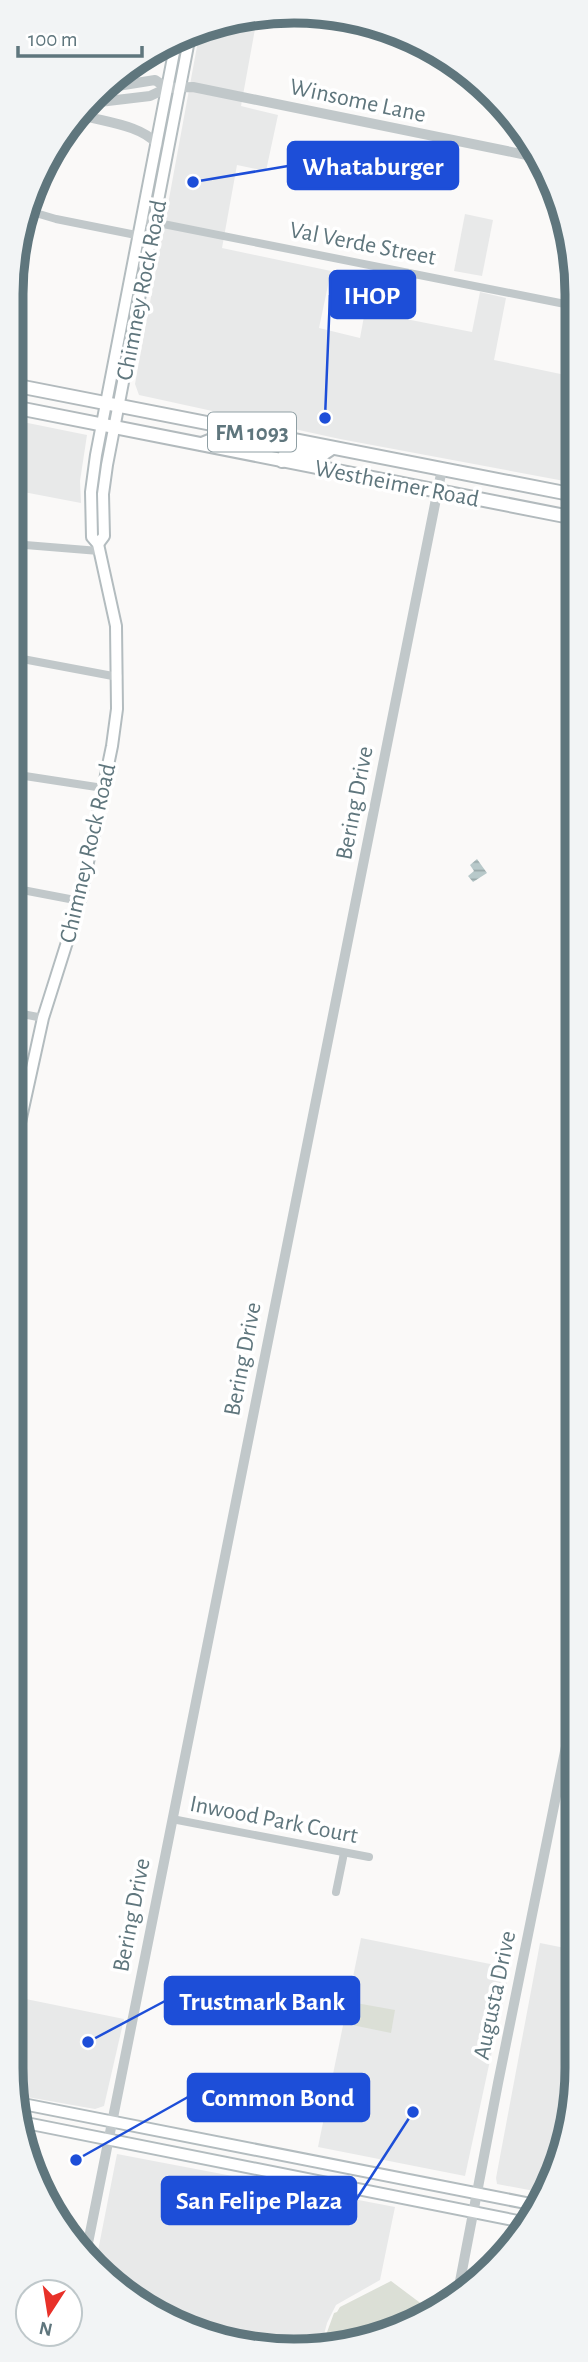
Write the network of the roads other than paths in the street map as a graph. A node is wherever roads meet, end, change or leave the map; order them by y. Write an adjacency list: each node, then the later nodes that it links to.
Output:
1 (187, 45): 4 (main road, Chimney Rock Road)
2 (175, 50): 4 (main road, Chimney Rock Road)
3 (121, 85): 4 (street, Winsome Lane)
4 (173, 87): 5 (street); 7 (main road, Chimney Rock Road); 8 (street, Winsome Lane); 10 (main road, Chimney Rock Road)
5 (102, 102)
6 (88, 118): 7 (street)
7 (157, 144): 10 (main road, Chimney Rock Road)
8 (527, 155)
9 (35, 213): 11 (street)
10 (148, 221): 11 (main road, Chimney Rock Road); 12 (street, Val Verde Street)
11 (145, 237): 14 (main road, Chimney Rock Road)
12 (565, 304)
13 (23, 387): 14 (main road, Westheimer Road / FM 1093)
14 (113, 404): 16 (main road, Chimney Rock Road); 17 (main road, Chimney Rock Road); 18 (main road, Westheimer Road / FM 1093)
15 (23, 409): 16 (main road, Westheimer Road / FM 1093)
16 (102, 424): 17 (main road, Westheimer Road / FM 1093); 24 (main road, Chimney Rock Road)
17 (115, 426): 19 (main road, Westheimer Road / FM 1093); 24 (main road, Chimney Rock Road)
18 (274, 436): 19 (main road); 20 (main road, Westheimer Road / FM 1093)
19 (202, 444): 21 (main road, Westheimer Road / FM 1093)
20 (332, 448): 21 (main road); 22 (main road, Westheimer Road / FM 1093)
21 (276, 464): 23 (main road, Westheimer Road / FM 1093)
22 (442, 469): 23 (street, Bering Drive); 25 (main road, Westheimer Road / FM 1093)
23 (438, 491): 26 (main road, Westheimer Road / FM 1093); 39 (street, Bering Drive)
24 (97, 493): 28 (main road, Chimney Rock Road)
25 (565, 493)
26 (565, 516)
27 (23, 544): 28 (street)
28 (99, 547): 30 (main road, Chimney Rock Road)
29 (23, 659): 30 (street)
30 (118, 677): 32 (main road, Chimney Rock Road)
31 (23, 776): 32 (street)
32 (103, 788): 34 (main road, Chimney Rock Road)
33 (23, 890): 34 (street)
34 (79, 901): 36 (main road, Chimney Rock Road)
35 (23, 1014): 36 (street)
36 (43, 1018): 37 (main road, Chimney Rock Road)
37 (23, 1099)
38 (565, 1751): 49 (street, Augusta Drive)
39 (172, 1819): 40 (street, Inwood Park Court); 44 (street, Bering Drive)
40 (344, 1853): 41 (street, Inwood Park Court); 42 (street)
41 (369, 1857)
42 (336, 1892)
43 (25, 2105): 44 (main road)
44 (113, 2122): 46 (street, Bering Drive); 47 (main road)
45 (29, 2124): 46 (main road)
46 (109, 2140): 48 (main road); 53 (street, Bering Drive)
47 (319, 2163): 48 (main road); 49 (main road)
48 (316, 2180): 51 (main road)
49 (478, 2194): 50 (main road); 51 (street, Augusta Drive)
50 (529, 2204)
51 (475, 2212): 52 (main road); 54 (street, Augusta Drive)
52 (518, 2221)
53 (88, 2244)
54 (460, 2282)

